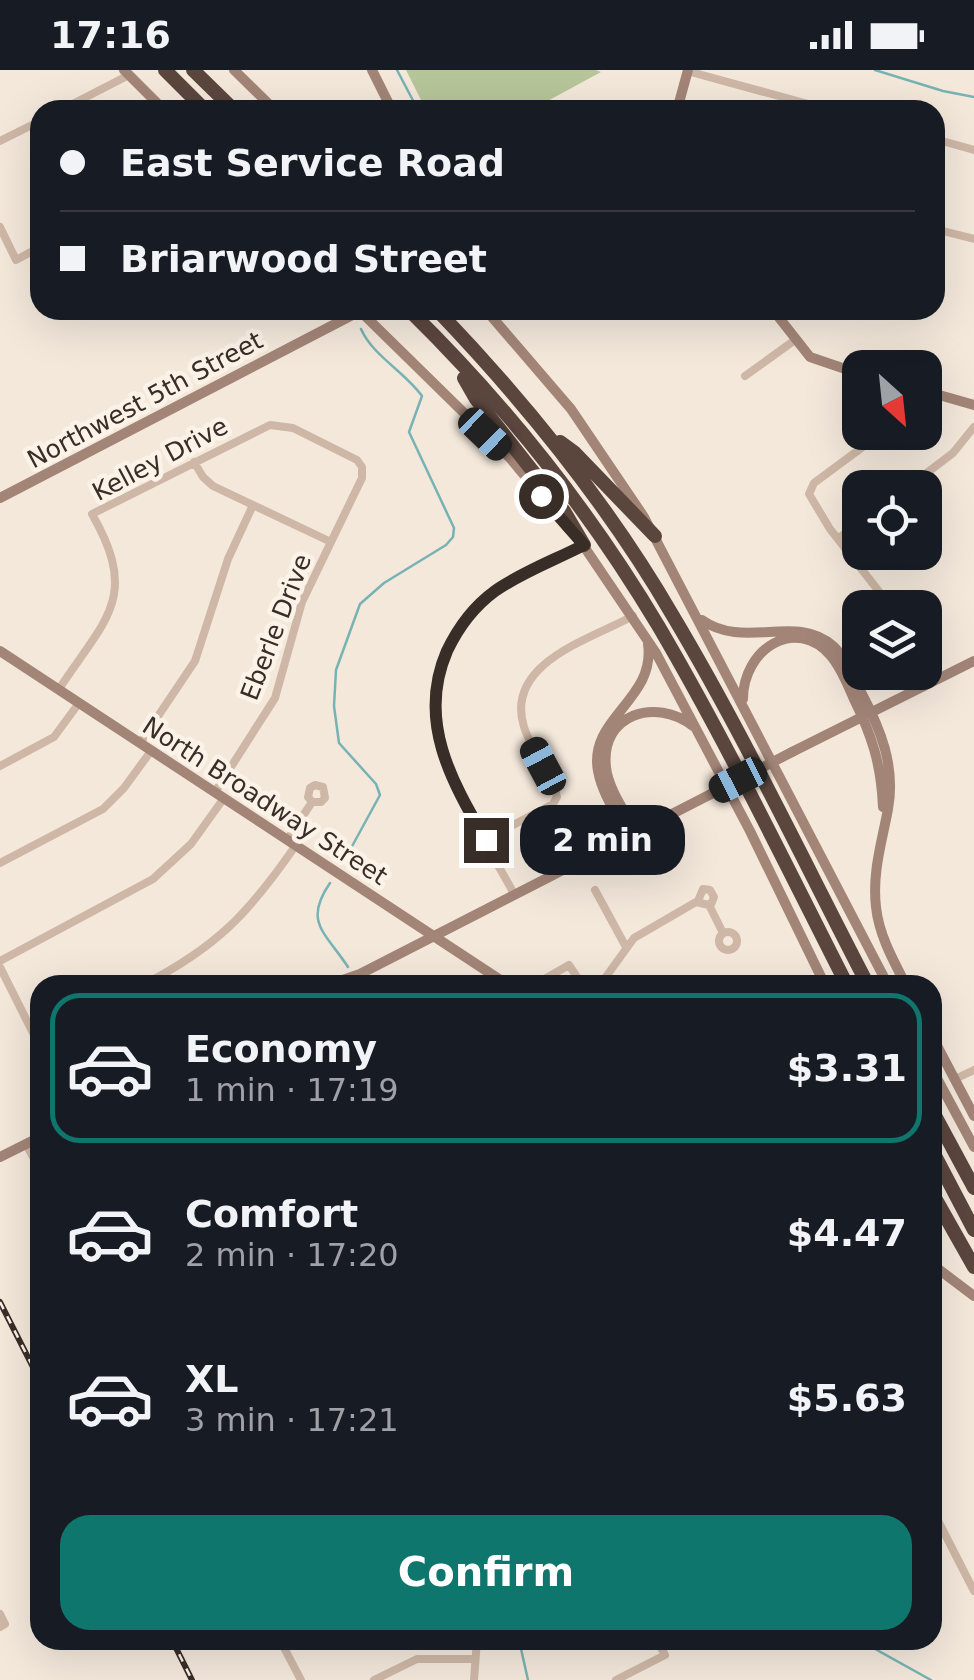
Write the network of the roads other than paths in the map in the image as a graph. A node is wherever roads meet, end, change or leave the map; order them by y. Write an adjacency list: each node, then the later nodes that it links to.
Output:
1 (165, 70): 9 (highway)
2 (193, 70): 10 (highway)
3 (234, 70): 11 (main road)
4 (372, 70): 12 (main road)
5 (687, 71): 13 (main road); 14 (street)
6 (126, 72): 7 (street); 8 (main road)
7 (78, 100)
8 (154, 100)
9 (196, 100)
10 (224, 100)
11 (265, 100)
12 (387, 100)
13 (680, 100)
14 (786, 100)
15 (30, 126): 16 (street)
16 (0, 141)
17 (945, 142): 18 (street)
18 (974, 150)
19 (0, 227): 22 (street)
20 (945, 232): 21 (street)
21 (974, 239)
22 (30, 253)
23 (341, 320): 41 (main road, Northwest 5th Street)
24 (370, 320): 47 (main road)
25 (419, 320): 30 (highway)
26 (446, 320): 36 (highway)
27 (495, 320): 44 (main road)
28 (781, 320): 29 (main road)
29 (795, 340): 31 (main road); 32 (street)
30 (449, 352): 47 (highway); 84 (highway)
31 (842, 369)
32 (745, 376)
33 (942, 396): 34 (main road)
34 (974, 405)
35 (974, 427): 40 (street)
36 (546, 432): 44 (highway); 85 (highway)
37 (859, 450): 45 (street)
38 (194, 462): 39 (street, Kelley Drive); 42 (street); 55 (street, Kelley Drive)
39 (363, 470): 46 (street, Eberle Drive)
40 (931, 470)
41 (0, 498)
42 (254, 505): 46 (street); 61 (street)
43 (842, 535): 45 (street)
44 (655, 536): 50 (main road)
45 (838, 538): 48 (street)
46 (331, 542): 64 (street, Eberle Drive)
47 (584, 545): 49 (main road); 67 (street)
48 (878, 590)
49 (633, 616): 51 (main road); 67 (street)
50 (698, 616): 58 (main road); 59 (main road)
51 (647, 638): 60 (main road); 66 (main road)
52 (1, 653): 55 (main road, North Broadway Street)
53 (974, 660): 54 (main road)
54 (942, 677)
55 (58, 690): 57 (main road, North Broadway Street)
56 (916, 690): 59 (main road)
57 (79, 703): 61 (main road, North Broadway Street); 63 (street)
58 (743, 705): 59 (main road); 86 (main road)
59 (867, 714): 66 (main road, bridge); 87 (main road)
60 (698, 730): 66 (main road); 83 (main road)
61 (140, 743): 62 (main road, North Broadway Street)
62 (152, 750): 64 (main road, North Broadway Street); 69 (street)
63 (0, 766)
64 (219, 795): 68 (main road, North Broadway Street); 75 (street, Eberle Drive)
65 (312, 802): 68 (street)
66 (632, 834): 71 (main road)
67 (486, 840): 71 (street)
68 (292, 842): 73 (main road, North Broadway Street); 77 (street)
69 (0, 864)
70 (595, 890): 74 (street)
71 (514, 894): 73 (main road)
72 (724, 933): 74 (street)
73 (433, 936): 76 (main road); 79 (main road, North Broadway Street)
74 (626, 947): 82 (street)
75 (0, 964): 88 (street)
76 (360, 974): 78 (main road)
77 (161, 975)
78 (357, 975)
79 (493, 975)
80 (550, 975): 81 (street)
81 (576, 975)
82 (605, 975)
83 (820, 975)
84 (843, 975)
85 (863, 975)
86 (883, 975)
87 (901, 975)
88 (30, 1024)
89 (942, 1055): 91 (main road)
90 (974, 1070): 91 (street)
91 (955, 1079): 93 (main road)
92 (942, 1088): 97 (main road)
93 (974, 1116)
94 (942, 1129): 101 (highway)
95 (30, 1142): 96 (main road)
96 (26, 1144): 98 (street); 99 (main road)
97 (974, 1147)
98 (30, 1151)
99 (0, 1157)
100 (942, 1169): 103 (highway)
101 (974, 1185)
102 (942, 1210): 104 (highway)
103 (974, 1230)
104 (974, 1267)
105 (942, 1272): 106 (main road)
106 (974, 1296)
107 (942, 1530): 108 (street)
108 (974, 1592)
109 (0, 1614): 110 (street)
110 (2, 1625)
111 (285, 1650): 115 (street)
112 (475, 1650): 114 (street)
113 (662, 1650): 118 (street)
114 (475, 1659): 116 (street); 117 (street)
115 (301, 1680)
116 (374, 1680)
117 (474, 1680)
118 (616, 1680)

